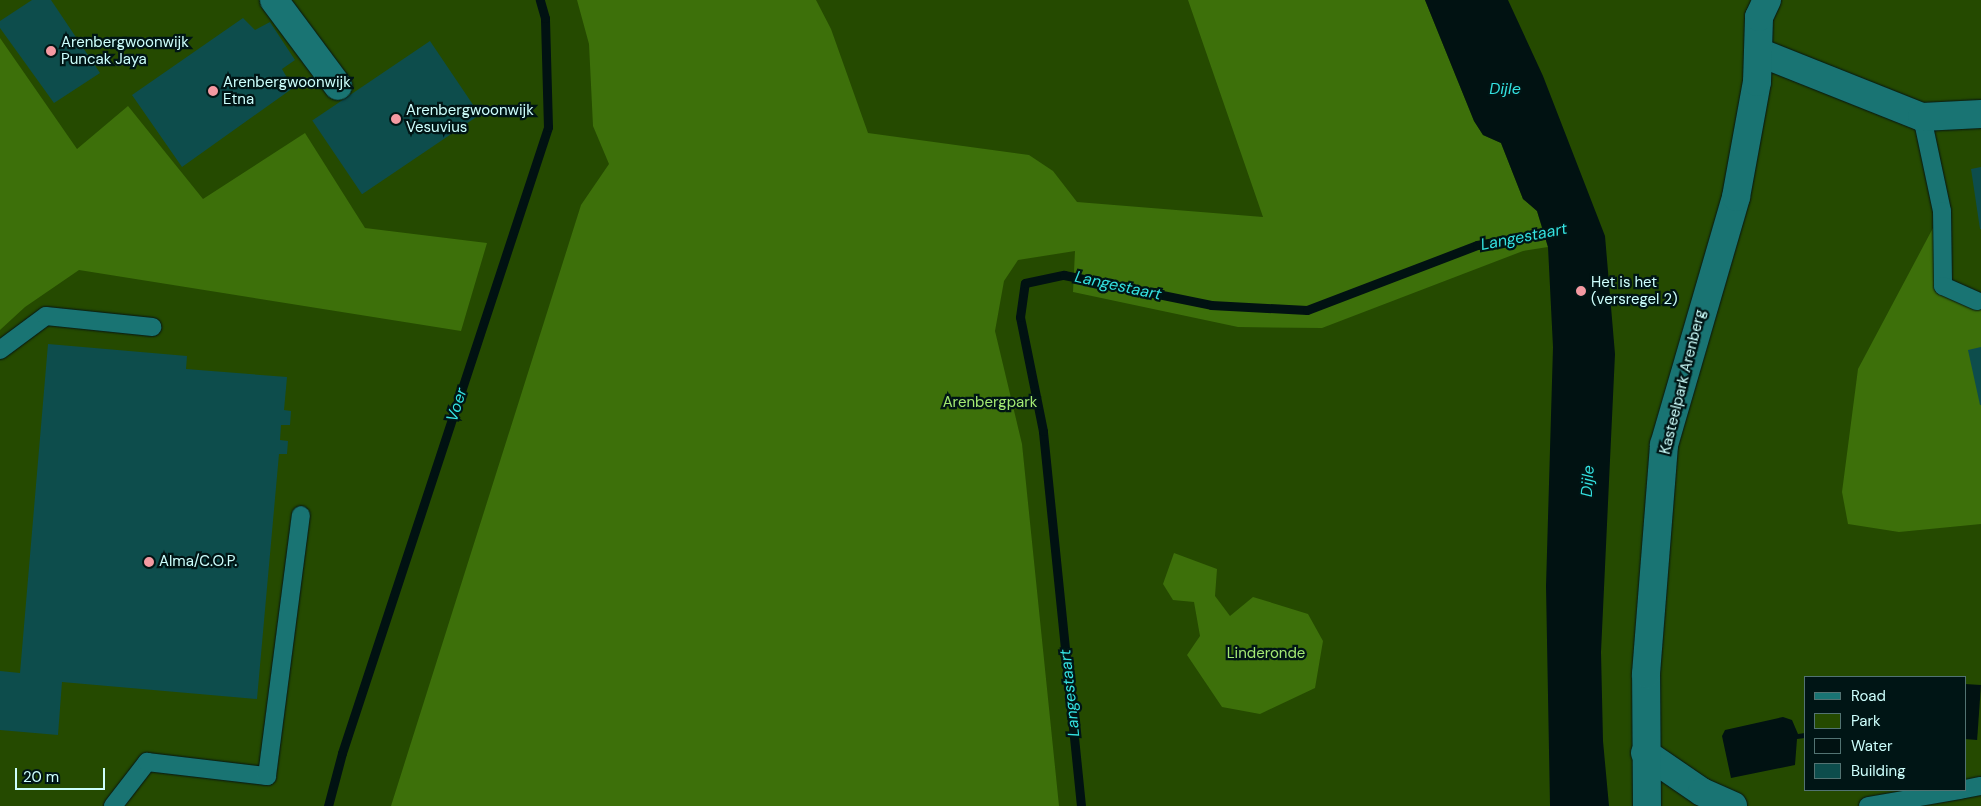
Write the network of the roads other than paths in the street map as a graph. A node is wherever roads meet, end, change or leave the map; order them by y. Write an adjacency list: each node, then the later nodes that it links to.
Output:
1 (274, 0): 4 (street)
2 (1759, 6): 3 (street, Kasteelpark Arenberg)
3 (1761, 53): 6 (street); 11 (street, Kasteelpark Arenberg)
4 (338, 86)
5 (1981, 114): 6 (street)
6 (1922, 117): 7 (lane)
7 (1977, 301)
8 (152, 327): 9 (lane)
9 (0, 350)
10 (301, 515): 15 (lane)
11 (1645, 753): 16 (street, Kasteelpark Arenberg); 17 (street)
12 (1981, 786): 13 (lane)
13 (1966, 789)
14 (1955, 791): 18 (lane)
15 (113, 806)
16 (1646, 806)
17 (1733, 806)
18 (1868, 806)

